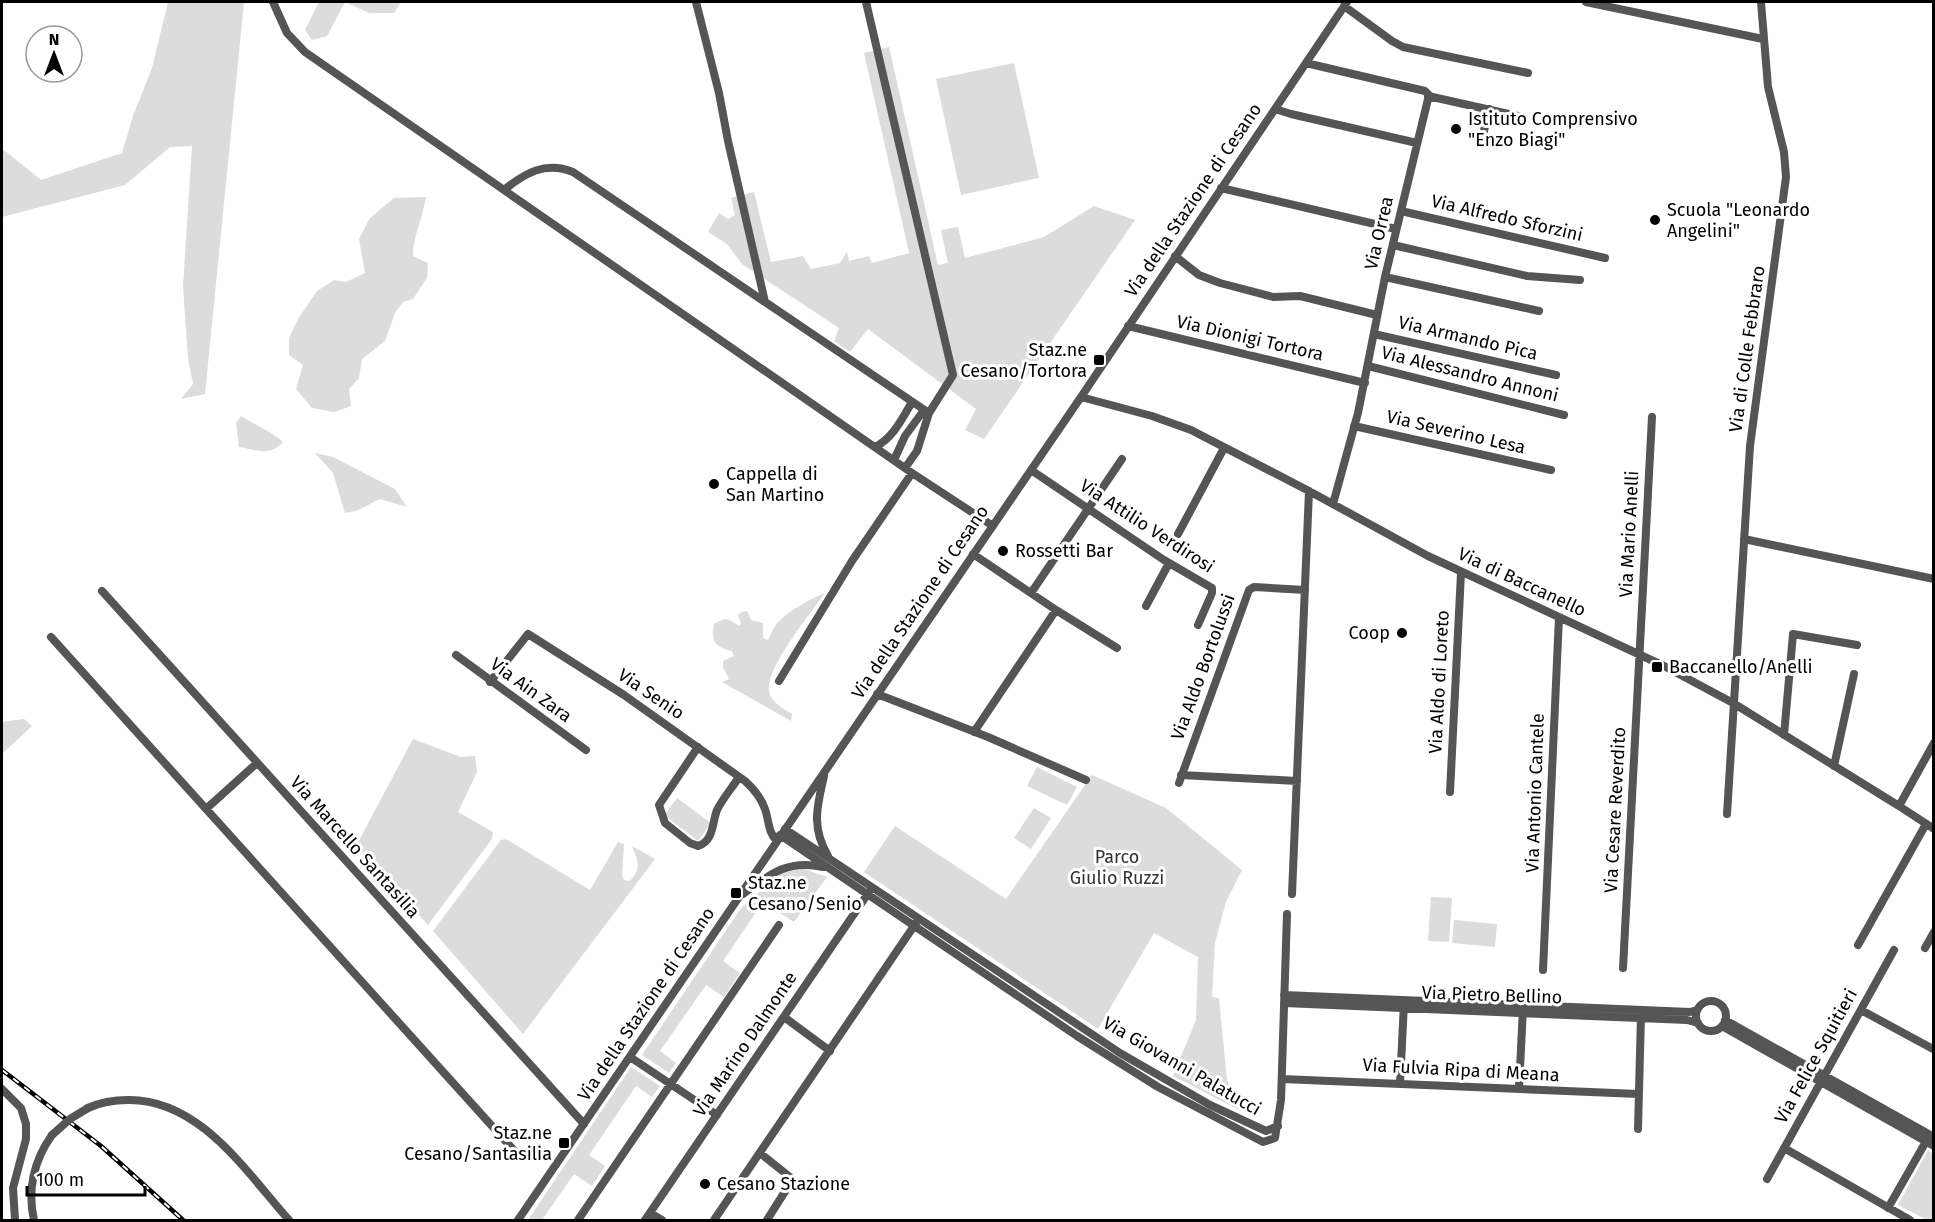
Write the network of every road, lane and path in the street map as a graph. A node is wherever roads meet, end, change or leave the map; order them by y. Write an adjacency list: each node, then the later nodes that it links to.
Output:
1 (273, 2): 17 (street)
2 (696, 2): 25 (street)
3 (866, 2): 35 (street)
4 (1586, 2): 7 (street)
5 (1761, 2): 7 (street, Via di Colle Febbraro)
6 (1346, 4): 8 (street, Via della Stazione di Cesano); 9 (street)
7 (1763, 39): 51 (street, Via di Colle Febbraro)
8 (1306, 63): 10 (street); 11 (street, Via della Stazione di Cesano)
9 (1528, 73)
10 (1428, 96): 12 (street); 14 (street, Via Orrea)
11 (1275, 109): 14 (street); 16 (street, Via della Stazione di Cesano)
12 (1489, 109): 13 (street); 15 (street)
13 (1522, 117)
14 (1417, 143): 18 (street, Via Orrea)
15 (1481, 144)
16 (1221, 188): 19 (street); 21 (street, Via della Stazione di Cesano)
17 (504, 190): 25 (street); 39 (street)
18 (1401, 211): 19 (street, Via Orrea); 22 (street, Via Alfredo Sforzini)
19 (1396, 229): 20 (street, Via Orrea)
20 (1393, 245): 23 (street, Via Orrea); 24 (street)
21 (1175, 256): 27 (street); 28 (street, Via della Stazione di Cesano)
22 (1605, 258)
23 (1385, 277): 26 (street); 27 (street, Via Orrea)
24 (1580, 280)
25 (765, 302): 34 (street)
26 (1539, 311)
27 (1377, 315): 29 (street, Via Orrea)
28 (1128, 326): 32 (street, Via Dionigi Tortora); 33 (street, Via della Stazione di Cesano)
29 (1374, 334): 30 (street, Via Orrea); 31 (street, Via Armando Pica)
30 (1368, 366): 32 (street, Via Orrea); 36 (street, Via Alessandro Annoni)
31 (1556, 375)
32 (1365, 382): 38 (street, Via Orrea)
33 (1081, 397): 40 (street, Via di Baccanello); 44 (street, Via della Stazione di Cesano)
34 (912, 402): 35 (street); 39 (street)
35 (926, 412): 42 (street); 43 (street)
36 (1564, 415)
37 (1653, 417): 66 (street, Via Mario Anelli)
38 (1354, 426): 45 (street, Via Severino Lesa); 47 (street, Via Orrea)
39 (875, 447): 42 (street)
40 (1224, 447): 46 (street, Via di Baccanello); 50 (street)
41 (1122, 459): 48 (street)
42 (894, 460): 43 (street)
43 (908, 470): 49 (street); 69 (street)
44 (1031, 470): 48 (street, Via Attilio Verdirosi); 49 (street, Via della Stazione di Cesano)
45 (1551, 470)
46 (1309, 491): 47 (street, Via di Baccanello); 56 (street)
47 (1333, 504): 54 (street, Via di Baccanello)
48 (1088, 509): 53 (street, Via Attilio Verdirosi); 58 (street)
49 (993, 526): 52 (street, Via della Stazione di Cesano)
50 (1178, 534)
51 (1744, 539): 55 (street); 72 (street, Via di Colle Febbraro)
52 (973, 554): 58 (street); 71 (street, Via della Stazione di Cesano)
53 (1169, 563): 59 (street); 62 (street, Via Attilio Verdirosi)
54 (1461, 573): 61 (street, Via di Baccanello); 84 (street, Via Aldo di Loreto)
55 (1934, 579)
56 (1305, 590): 83 (street); 83 (street, Via Aldo Bortolussi)
57 (102, 591): 78 (street, Via Marcello Santasilia)
58 (1031, 593): 60 (street)
59 (1146, 606)
60 (1056, 610): 65 (street); 73 (street)
61 (1559, 617): 66 (street, Via di Baccanello); 105 (street, Via Antonio Cantele)
62 (1198, 625)
63 (51, 637): 86 (street)
64 (1857, 645): 74 (street)
65 (1117, 648)
66 (1639, 654): 72 (street, Via di Baccanello); 104 (street, Via Cesare Reverdito)
67 (456, 656): 70 (street, Via Ain Zara)
68 (1854, 674): 79 (street)
69 (779, 681)
70 (490, 682): 76 (street, Via Senio); 77 (street, Via Ain Zara)
71 (878, 694): 73 (street); 80 (street, Via della Stazione di Cesano)
72 (1733, 703): 74 (street, Via di Baccanello); 87 (street, Via di Colle Febbraro)
73 (974, 732): 82 (street)
74 (1784, 735): 79 (street, Via di Baccanello)
75 (1934, 743): 85 (street)
76 (698, 747): 81 (street, Via Senio); 81 (street)
77 (586, 750)
78 (257, 763): 86 (street); 126 (street, Via Marcello Santasilia)
79 (1834, 766): 85 (street, Via di Baccanello)
80 (825, 771): 89 (street, Via della Stazione di Cesano); 90 (street)
81 (740, 777): 89 (street, Via Senio)
82 (1086, 780)
83 (1297, 781): 93 (street)
84 (1450, 792)
85 (1899, 806): 88 (street, Via di Baccanello)
86 (206, 809): 132 (street)
87 (1727, 814)
88 (1930, 827): 101 (street)
89 (781, 835): 90 (street, Via Giovanni Palatucci); 91 (street, Via Giovanni Palatucci); 95 (street, Via della Stazione di Cesano)
90 (830, 859): 92 (street, Via Giovanni Palatucci)
91 (830, 869): 94 (street, Via Giovanni Palatucci); 95 (street)
92 (872, 886): 94 (street, Via Marino Dalmonte); 97 (street, Via Giovanni Palatucci)
93 (1292, 894)
94 (867, 895): 99 (street, Via Giovanni Palatucci); 112 (street, Via Marino Dalmonte)
95 (736, 900): 117 (street, Via della Stazione di Cesano)
96 (1287, 914): 106 (street)
97 (919, 918): 99 (street); 127 (street, Via Giovanni Palatucci)
98 (779, 925): 120 (street)
99 (914, 926): 116 (street); 127 (street, Via Giovanni Palatucci)
100 (1934, 933): 102 (street)
101 (1858, 945)
102 (1925, 948)
103 (1894, 950): 110 (street, Via Felice Squitieri)
104 (1623, 968)
105 (1544, 970)
106 (1284, 999): 107 (street, Via Pietro Bellino); 118 (street)
107 (1404, 1004): 108 (street, Via Pietro Bellino); 121 (street)
108 (1523, 1009): 111 (street, Via Pietro Bellino); 123 (street)
109 (1697, 1010): 111 (street, Via Pietro Bellino); 113 (street); 114 (street)
110 (1861, 1010): 115 (street); 119 (street, Via Felice Squitieri)
111 (1641, 1014): 113 (street, Via Pietro Bellino); 124 (street)
112 (784, 1017): 116 (street); 125 (street, Via Marino Dalmonte)
113 (1698, 1023): 114 (street)
114 (1723, 1023): 119 (street)
115 (1933, 1049)
116 (830, 1051): 131 (street)
117 (630, 1057): 120 (street); 126 (street, Via della Stazione di Cesano)
118 (1281, 1079): 121 (street, Via Fulvia Ripa di Meana); 127 (street)
119 (1822, 1079): 129 (street); 130 (street, Via Felice Squitieri)
120 (671, 1084): 125 (street); 140 (street)
121 (1400, 1084): 123 (street, Via Fulvia Ripa di Meana)
122 (2, 1089): 136 (street)
123 (1519, 1089): 124 (street, Via Fulvia Ripa di Meana)
124 (1638, 1094): 128 (street)
125 (717, 1115): 135 (street, Via Marino Dalmonte)
126 (584, 1124): 139 (street, Via della Stazione di Cesano)
127 (1278, 1126)
128 (1638, 1129)
129 (1931, 1140): 134 (street)
130 (1784, 1148): 133 (street, Via Felice Squitieri); 134 (street)
131 (760, 1153): 142 (street); 143 (street)
132 (519, 1156)
133 (1767, 1179)
134 (1888, 1208): 144 (street)
135 (647, 1217): 141 (street)
136 (15, 1221)
137 (34, 1221): 138 (street, bridge)
138 (289, 1221)
139 (518, 1221)
140 (578, 1221)
141 (662, 1221)
142 (714, 1221)
143 (767, 1221)
144 (1910, 1221)

